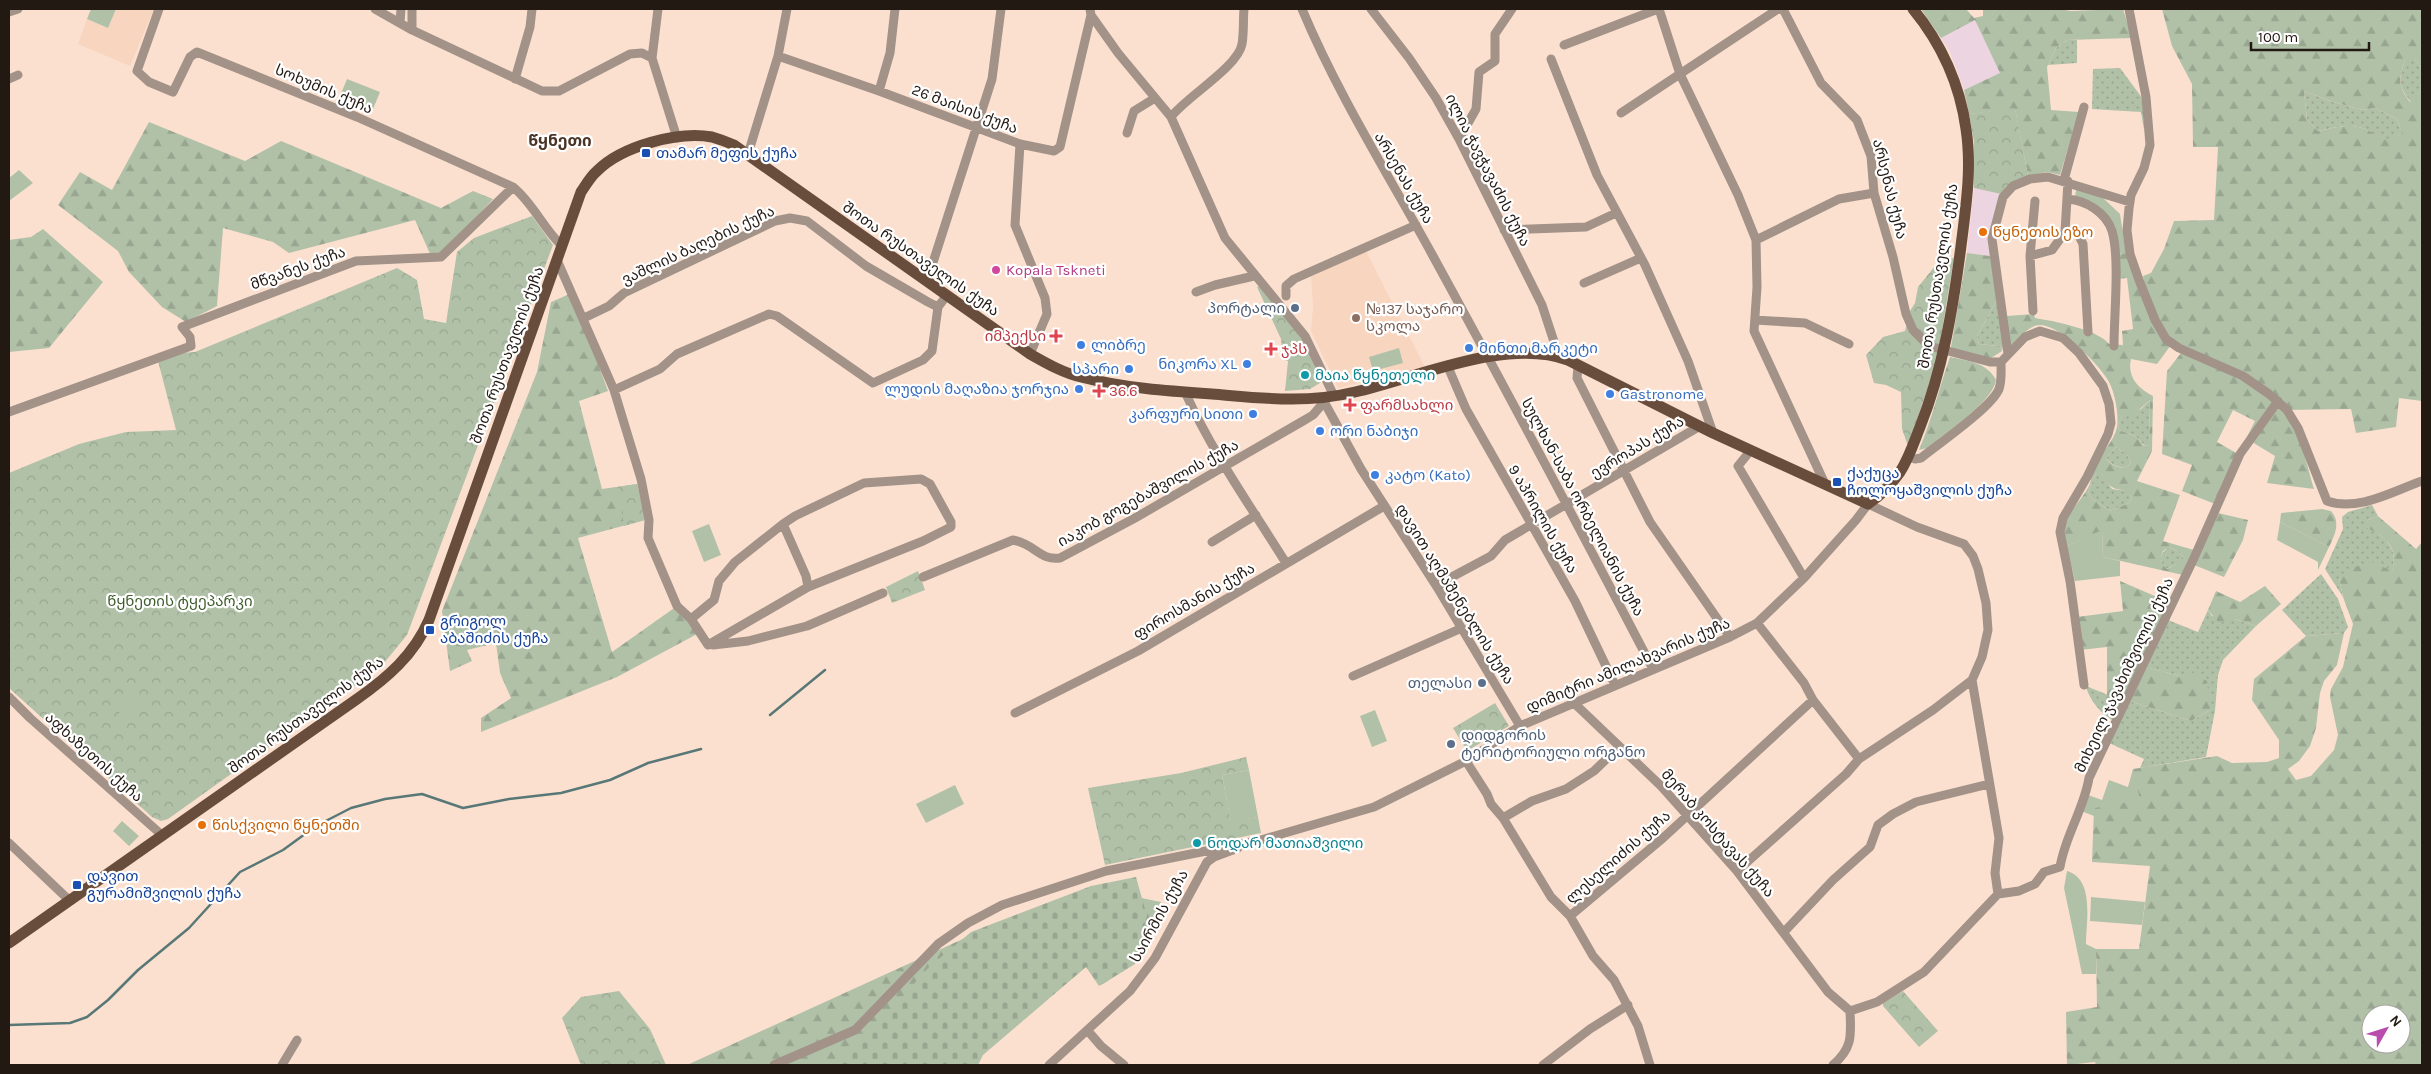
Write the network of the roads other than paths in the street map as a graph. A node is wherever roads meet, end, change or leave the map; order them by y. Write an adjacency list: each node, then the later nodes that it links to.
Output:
1 (18, 9): 20 (street)
2 (159, 9): 42 (street, სოხუმის ქუჩა)
3 (375, 9): 22 (street)
4 (401, 9): 22 (street)
5 (412, 9): 23 (street)
6 (532, 9): 29 (street)
7 (658, 9): 26 (street)
8 (787, 9): 25 (street)
9 (895, 9): 30 (street)
10 (1001, 9): 35 (street)
11 (1244, 9): 34 (street)
12 (1302, 9): 48 (street, არსენას ქუჩა)
13 (1371, 9): 38 (street, ილია ჭავჭავაძის ქუჩა)
14 (1512, 9): 38 (street)
15 (1658, 9): 24 (street); 28 (street)
16 (1778, 9): 28 (street)
17 (1783, 9): 43 (street, არსენას ქუჩა)
18 (1913, 9): 69 (main road, შოთა რუსთაველის ქუჩა)
19 (2129, 9): 46 (street)
20 (9, 12)
21 (1090, 12): 31 (street, დავით აღმაშენებლის ქუჩა); 39 (street)
22 (400, 24): 23 (street)
23 (412, 30): 29 (street)
24 (1564, 45)
25 (778, 56): 30 (street, 26 მაისის ქუჩა); 40 (street)
26 (652, 58): 29 (street); 37 (street)
27 (1551, 59): 47 (street)
28 (1680, 74): 33 (street); 51 (street)
29 (515, 79)
30 (879, 91): 35 (street, 26 მაისის ქუჩა)
31 (1155, 98): 34 (street, დავით აღმაშენებლის ქუჩა); 36 (street)
32 (2084, 107): 41 (street)
33 (1621, 113)
34 (1171, 117): 56 (street, დავით აღმაშენებლის ქუჩა)
35 (976, 128): 39 (street, 26 მაისის ქუჩა); 57 (street)
36 (1127, 133)
37 (677, 138): 40 (main road, შოთა რუსთაველის ქუჩა); 52 (main road, შოთა რუსთაველის ქუჩა)
38 (1459, 140): 49 (street, ილია ჭავჭავაძის ქუჩა)
39 (1020, 144): 70 (street, 26 მაისის ქუჩა)
40 (748, 154): 57 (main road, შოთა რუსთაველის ქუჩა)
41 (2066, 181): 44 (street); 46 (street); 71 (street)
42 (513, 187): 52 (street, სოხუმის ქუჩა); 81 (street, მწვანეს ქუჩა)
43 (1874, 193): 51 (street); 69 (street, არსენას ქუჩა)
44 (2067, 199): 50 (street); 68 (street)
45 (2035, 200): 53 (street)
46 (2130, 202): 80 (street)
47 (1616, 213): 49 (street); 55 (street)
48 (1416, 224): 61 (street); 72 (street, არსენას ქუჩა)
49 (1504, 230): 73 (street, ილია ჭავჭავაძის ქუჩა)
50 (2065, 232): 53 (street); 66 (street)
51 (1756, 240): 65 (street)
52 (562, 246): 54 (main road, შოთა რუსთაველის ქუჩა)
53 (2030, 256): 63 (street)
54 (557, 260): 64 (street); 124 (main road, შოთა რუსთაველის ქუჩა)
55 (1643, 262): 58 (street); 83 (street)
56 (1254, 276): 59 (street); 79 (street, დავით აღმაშენებლის ქუჩა)
57 (927, 281): 60 (main road, შოთა რუსთაველის ქუჩა)
58 (1584, 283)
59 (1196, 292)
60 (947, 295): 62 (street); 70 (main road, შოთა რუსთაველის ქუჩა)
61 (1286, 296)
62 (938, 307): 64 (street, ვაშლის ბაღების ქუჩა); 77 (street)
63 (2033, 311)
64 (584, 318): 77 (street)
65 (1755, 320): 67 (street); 89 (street)
66 (2088, 332)
67 (1849, 344)
68 (2114, 346)
69 (1944, 351): 74 (street, არსენას ქუჩა); 85 (main road, შოთა რუსთაველის ქუჩა)
70 (1030, 354): 78 (main road, შოთა რუსთაველის ქუჩა)
71 (2008, 354): 74 (street); 112 (street)
72 (1488, 357): 73 (main road, შოთა რუსთაველის ქუჩა); 76 (main road, შოთა რუსთაველის ქუჩა); 91 (street, სულხან-საბა ორბელიანის ქუჩა)
73 (1558, 357): 75 (main road, შოთა რუსთაველის ქუჩა)
74 (2001, 362): 85 (street)
75 (1578, 366): 82 (main road, შოთა რუსთაველის ქუჩა); 87 (street)
76 (1448, 367): 79 (main road, შოთა რუსთაველის ქუჩა); 95 (street, 9 აპრილის ქუჩა)
77 (614, 390): 103 (street)
78 (1185, 392): 79 (main road, შოთა რუსთაველის ქუჩა); 86 (street)
79 (1327, 399): 86 (street, იაკობ გოგებაშვილის ქუჩა); 92 (street, დავით აღმაშენებლის ქუჩა)
80 (2278, 401): 88 (street); 128 (street, მიხეილ ჯავახიშვილის ქუჩა)
81 (9, 412)
82 (1700, 426): 83 (main road, შოთა რუსთაველის ქუჩა); 87 (street, ევროპას ქუჩა)
83 (1713, 432): 84 (main road, შოთა რუსთაველის ქუჩა)
84 (1751, 450): 89 (main road, შოთა რუსთაველის ქუჩა); 99 (street)
85 (1908, 457): 90 (main road, შოთა რუსთაველის ქუჩა)
86 (1225, 467): 93 (street); 98 (street, იაკობ გოგებაშვილის ქუჩა)
87 (1624, 470): 91 (street, ევროპას ქუჩა); 106 (street)
88 (2422, 481)
89 (1826, 484): 90 (main road, შოთა რუსთაველის ქუჩა)
90 (1868, 504): 99 (street, დიმიტრი ამილახვარის ქუჩა); 110 (street)
91 (1568, 505): 95 (street, ევროპას ქუჩა); 108 (street, სულხან-საბა ორბელიანის ქუჩა)
92 (1384, 506): 97 (street, ფიროსმანის ქუჩა); 101 (street, დავით აღმაშენებლის ქუჩა)
93 (1256, 515): 96 (street); 97 (street)
94 (783, 524): 100 (street); 100 (street); 103 (street)
95 (1530, 524): 101 (street, ევროპას ქუჩა); 111 (street, 9 აპრილის ქუჩა)
96 (1212, 542)
97 (1286, 563): 116 (street, ფიროსმანის ქუჩა)
98 (923, 577)
99 (1804, 578): 104 (street, დიმიტრი ამილახვარის ქუჩა)
100 (808, 587): 107 (street)
101 (1437, 587): 105 (street, დავით აღმაშენებლის ქუჩა)
102 (883, 593): 107 (street)
103 (691, 619): 107 (street)
104 (1756, 623): 106 (street, დიმიტრი ამილახვარის ქუჩა); 114 (street)
105 (1462, 628): 109 (street); 117 (street, დავით აღმაშენებლის ქუჩა)
106 (1730, 638): 108 (street, დიმიტრი ამილახვარის ქუჩა)
107 (708, 646)
108 (1653, 669): 111 (street, დიმიტრი ამილახვარის ქუჩა)
109 (1353, 676)
110 (1972, 680): 119 (street); 121 (street)
111 (1615, 685): 115 (street, დიმიტრი ამილახვარის ქუჩა)
112 (2084, 685)
113 (9, 697): 124 (street, აფხაზეთის ქუჩა)
114 (1812, 700): 119 (street); 122 (street, ლესელიძის ქუჩა)
115 (1574, 703): 117 (street, დიმიტრი ამილახვარის ქუჩა); 118 (street, მერაბ კოსტავას ქუჩა)
116 (1015, 713)
117 (1520, 726): 120 (street, დიმიტრი ამილახვარის ქუჩა)
118 (1620, 747): 122 (street, მერაბ კოსტავას ქუჩა); 123 (street)
119 (1859, 759): 127 (street)
120 (1466, 761): 123 (street); 125 (street, დიმიტრი ამილახვარის ქუჩა)
121 (1989, 784): 128 (street); 131 (street)
122 (1686, 816): 127 (street, მერაბ კოსტავას ქუჩა); 130 (street, ლესელიძის ქუჩა)
123 (1502, 818): 130 (street)
124 (163, 836): 129 (main road, შოთა რუსთაველის ქუჩა)
125 (1261, 840): 135 (street, საირმის ქუჩა); 138 (street, დიმიტრი ამილახვარის ქუჩა)
126 (9, 843): 129 (street)
127 (1737, 871): 131 (street, მერაბ კოსტავას ქუჩა)
128 (1998, 894): 134 (street)
129 (70, 901): 132 (main road, შოთა რუსთაველის ქუჩა)
130 (1570, 916): 133 (street)
131 (1784, 932): 134 (street, მერაბ კოსტავას ქუჩა)
132 (9, 943)
133 (1628, 1005): 141 (street); 142 (street)
134 (1850, 1011): 143 (street)
135 (1088, 1031): 139 (street, საირმის ქუჩა); 140 (street)
136 (298, 1040): 137 (street)
137 (282, 1065)
138 (774, 1065)
139 (1049, 1065)
140 (1124, 1065)
141 (1543, 1065)
142 (1650, 1065)
143 (1833, 1065)

